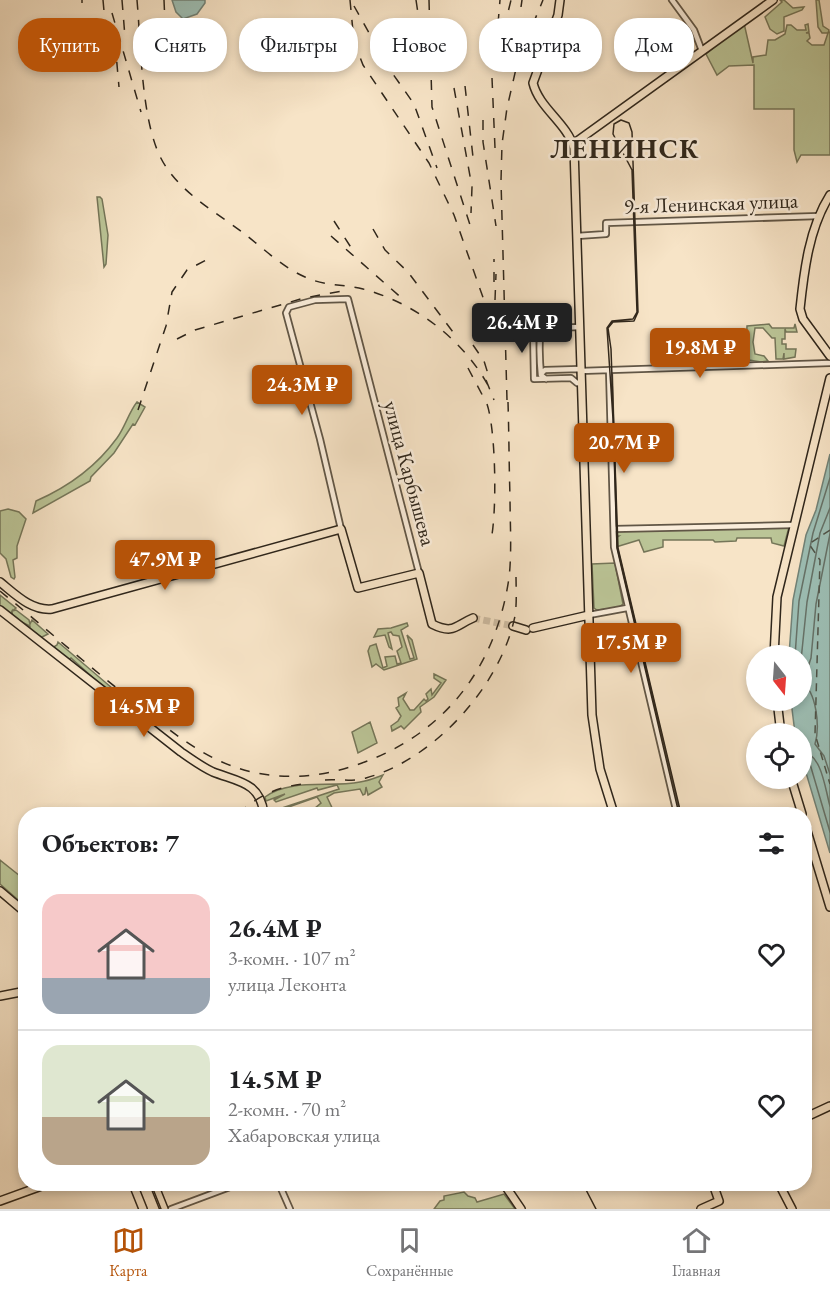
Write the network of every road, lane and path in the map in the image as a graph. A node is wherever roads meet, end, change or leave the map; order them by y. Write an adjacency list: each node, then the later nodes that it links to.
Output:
1 (672, 0): 4 (street)
2 (773, 0): 4 (main road)
3 (560, 2): 5 (main road)
4 (702, 52): 5 (main road)
5 (573, 144): 8 (main road)
6 (830, 199): 7 (main road)
7 (819, 216): 8 (street, 9-я Ленинская улица); 11 (main road)
8 (577, 236): 9 (main road)
9 (579, 327): 10 (street); 13 (main road)
10 (542, 328): 15 (street); 17 (street)
11 (828, 357): 12 (street); 12 (street)
12 (818, 362): 14 (street)
13 (580, 370): 14 (street); 15 (street); 18 (main road); 19 (main road)
14 (609, 370): 22 (street)
15 (541, 374): 17 (street)
16 (830, 378): 20 (main road)
17 (546, 379): 18 (street)
18 (577, 383): 19 (main road)
19 (581, 441): 27 (main road)
20 (793, 525): 22 (street); 30 (main road)
21 (341, 529): 23 (main road); 23 (street, улица Карбышева); 24 (main road)
22 (614, 529): 25 (street)
23 (419, 573): 28 (main road, улица Карбышева)
24 (0, 582)
25 (627, 608): 27 (street); 34 (street)
26 (0, 610): 32 (main road)
27 (587, 615): 29 (main road); 33 (main road)
28 (473, 618)
29 (513, 626)
30 (775, 645)
31 (794, 789): 35 (main road)
32 (262, 807)
33 (610, 807)
34 (675, 807)
35 (800, 807)
36 (812, 847): 39 (main road)
37 (0, 891): 38 (main road)
38 (18, 906)
39 (830, 907)
40 (18, 993): 41 (main road)
41 (0, 996)
42 (830, 1106): 43 (main road)
43 (812, 1114)
44 (28, 1191): 52 (main road)
45 (136, 1191): 53 (main road)
46 (157, 1191): 54 (main road)
47 (219, 1191): 55 (street)
48 (282, 1191): 56 (street)
49 (509, 1191): 57 (main road)
50 (716, 1191): 58 (main road)
51 (781, 1191): 59 (main road)
52 (0, 1201)
53 (143, 1209)
54 (164, 1209)
55 (171, 1209)
56 (290, 1209)
57 (521, 1209)
58 (701, 1209)
59 (790, 1209)

